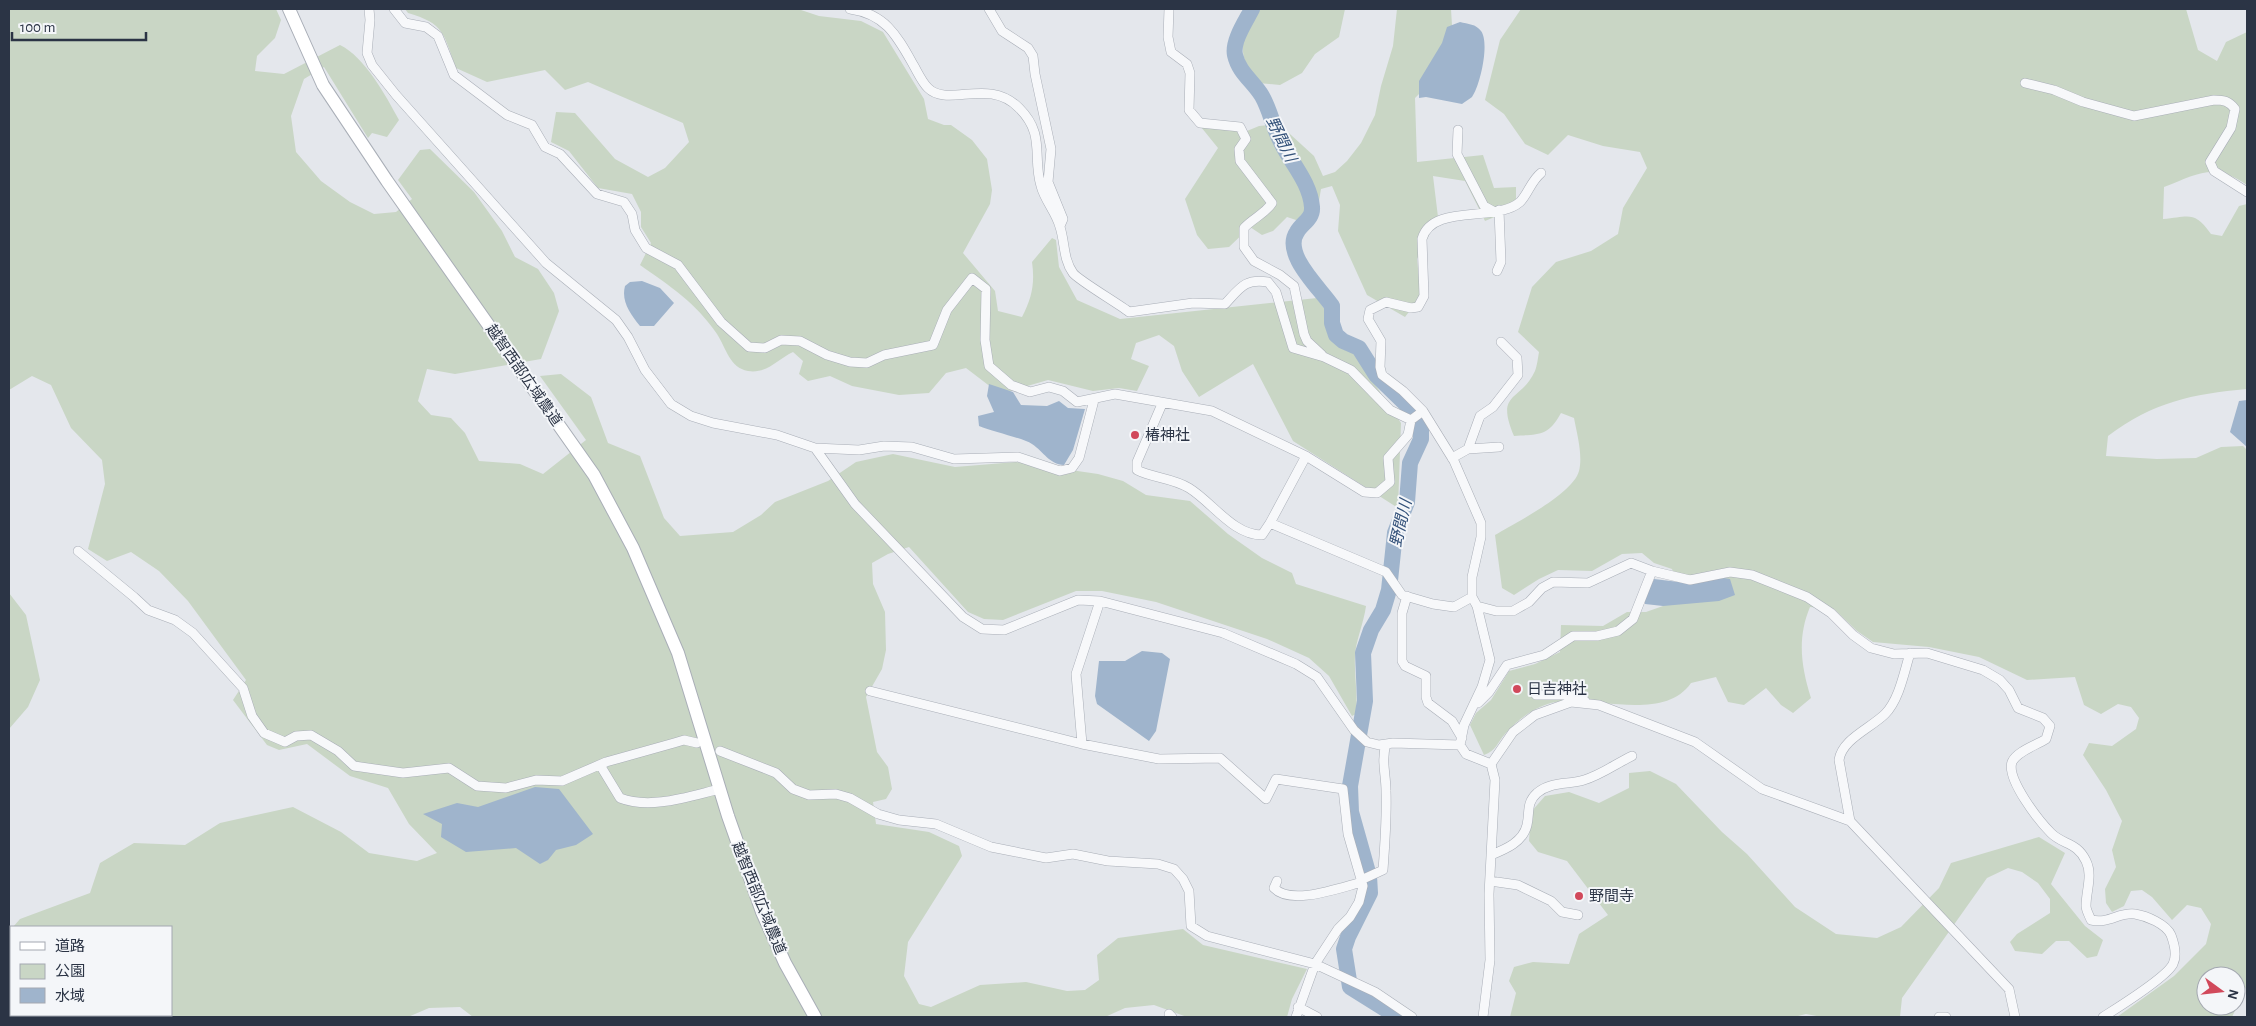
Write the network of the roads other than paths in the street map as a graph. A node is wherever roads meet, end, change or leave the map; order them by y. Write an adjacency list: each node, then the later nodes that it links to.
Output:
1 (289, 9): 45 (street, 越智西部広域農道)
2 (369, 9): 21 (street)
3 (394, 9): 16 (street)
4 (850, 9): 12 (street)
5 (989, 9): 12 (street)
6 (1169, 9): 15 (street)
7 (2025, 82): 10 (street)
8 (1458, 130): 11 (street)
9 (1541, 173): 11 (street)
10 (2247, 192)
11 (1496, 211): 13 (street); 18 (street)
12 (1060, 226): 15 (street)
13 (1497, 271)
14 (1500, 342): 22 (street)
15 (1324, 357): 19 (street)
16 (1094, 400): 17 (street); 21 (street)
17 (1162, 404): 23 (street); 25 (street)
18 (1424, 411): 19 (street); 24 (street)
19 (1411, 420): 23 (street)
20 (1499, 447): 22 (street)
21 (815, 448): 30 (street)
22 (1468, 449): 24 (street)
23 (1306, 456): 25 (street)
24 (1452, 458): 29 (street)
25 (1270, 523): 28 (street)
26 (78, 551): 44 (street)
27 (1652, 571): 31 (street); 32 (street); 36 (street)
28 (1407, 596): 29 (street); 37 (street)
29 (1472, 597): 31 (street)
30 (1100, 601): 39 (street); 40 (street)
31 (1478, 606): 36 (street)
32 (1910, 654): 46 (street); 62 (street)
33 (870, 691): 39 (street)
34 (1536, 695): 35 (street)
35 (1592, 705): 43 (street); 46 (street)
36 (1473, 708): 37 (street)
37 (1461, 742): 40 (street); 43 (street)
38 (697, 743): 44 (street)
39 (1082, 744): 49 (street)
40 (1386, 744): 49 (street)
41 (720, 751): 52 (street)
42 (1632, 756): 47 (street)
43 (1490, 764): 47 (street)
44 (600, 765): 45 (street)
45 (720, 788): 54 (street, 越智西部広域農道)
46 (1850, 821): 61 (street)
47 (1491, 855): 50 (street)
48 (1277, 881): 49 (street)
49 (1361, 881): 52 (street)
50 (1490, 881): 51 (street); 58 (street)
51 (1578, 915)
52 (1315, 964): 53 (street); 57 (street)
53 (1298, 1007): 55 (street); 56 (street)
54 (815, 1017)
55 (1296, 1017)
56 (1317, 1017)
57 (1412, 1017)
58 (1483, 1017)
59 (1939, 1017): 60 (street)
60 (1946, 1017)
61 (2014, 1017)
62 (2103, 1017)

